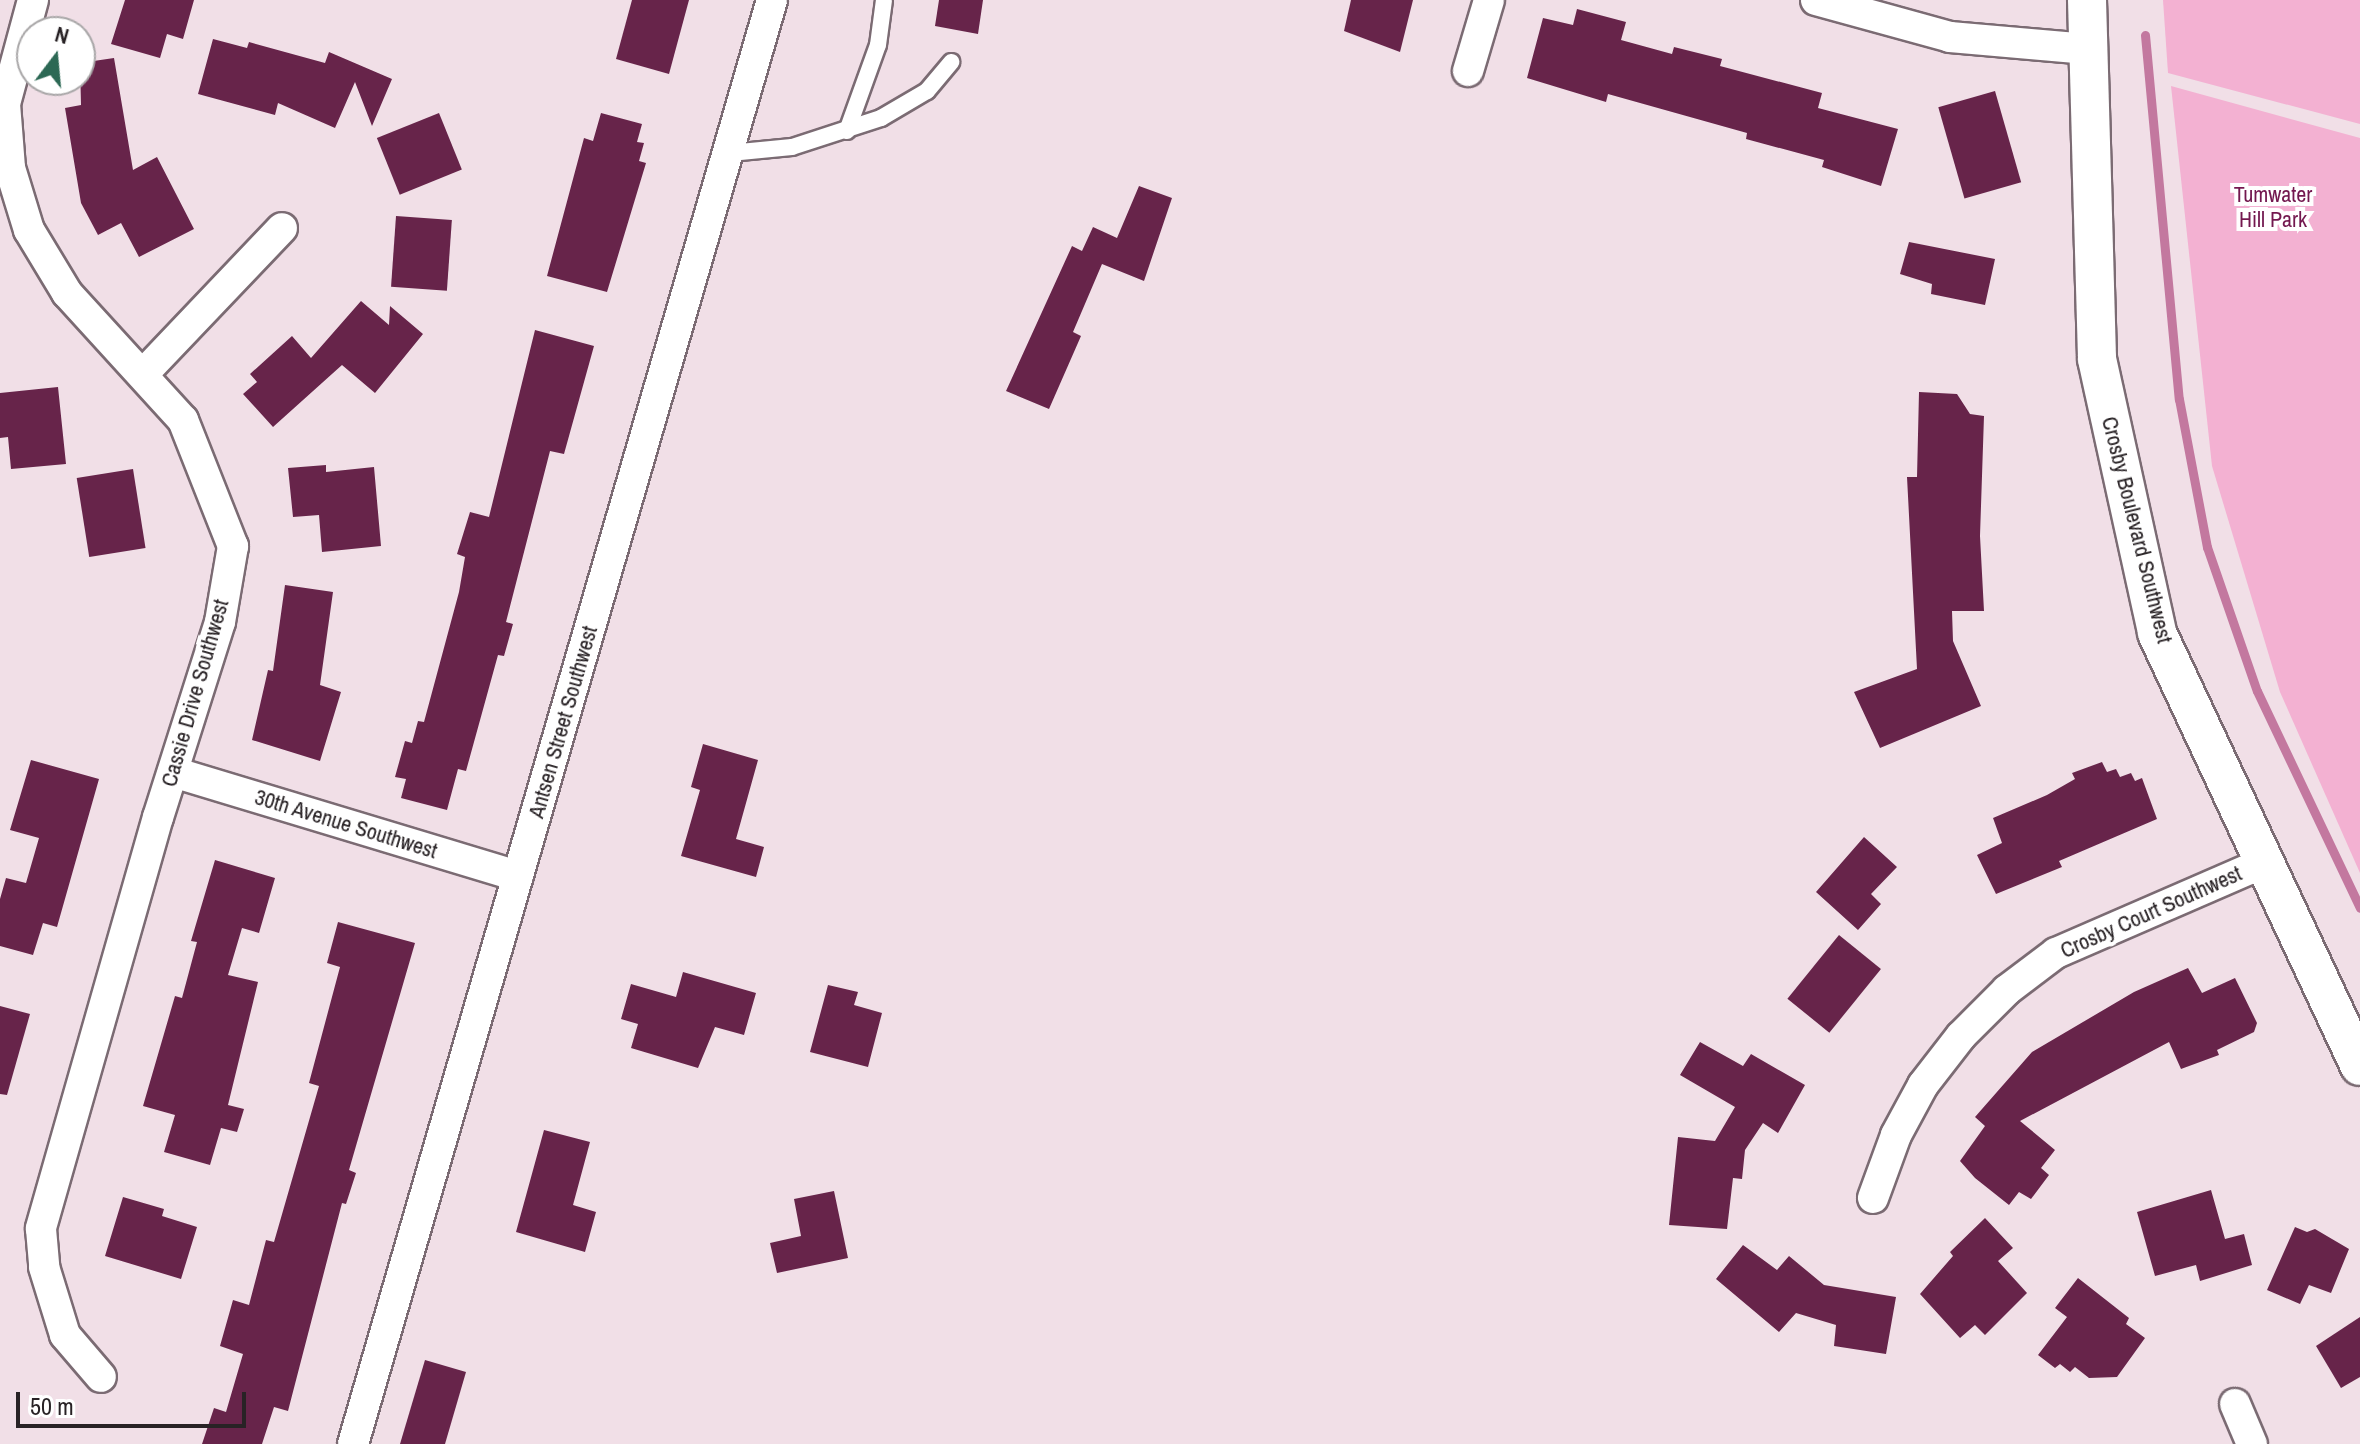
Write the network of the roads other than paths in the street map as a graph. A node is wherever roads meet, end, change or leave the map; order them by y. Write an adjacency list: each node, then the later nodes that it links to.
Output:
1 (33, 0): 13 (street, Cassie Drive Southwest)
2 (772, 0): 11 (street, Antsen Street Southwest)
3 (884, 0): 10 (lane)
4 (1489, 0): 9 (street)
5 (1816, 0): 7 (street)
6 (2087, 0): 7 (street, Crosby Boulevard Southwest)
7 (2087, 49): 15 (street, Crosby Boulevard Southwest)
8 (951, 62): 10 (lane)
9 (1468, 71)
10 (847, 131): 11 (lane)
11 (730, 153): 16 (street, Antsen Street Southwest)
12 (282, 228): 13 (street)
13 (144, 373): 14 (street, Cassie Drive Southwest)
14 (173, 772): 16 (street, 30th Avenue Southwest); 19 (street, Cassie Drive Southwest)
15 (2268, 861): 17 (street, Crosby Boulevard Southwest); 18 (street, Crosby Court Southwest)
16 (518, 876): 21 (street, Antsen Street Southwest)
17 (2360, 1066)
18 (1873, 1198)
19 (101, 1377)
20 (2235, 1404): 22 (street)
21 (353, 1444)
22 (2252, 1444)

